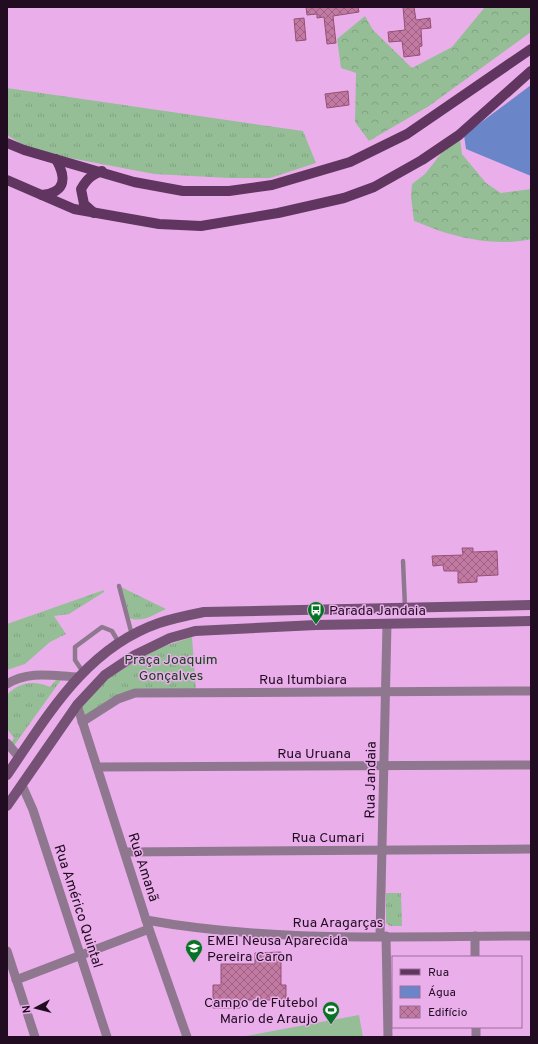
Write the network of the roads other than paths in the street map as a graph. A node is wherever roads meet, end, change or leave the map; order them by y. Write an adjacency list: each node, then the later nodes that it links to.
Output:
1 (531, 49): 5 (main road)
2 (531, 71): 8 (main road)
3 (7, 143): 4 (main road)
4 (56, 159): 5 (main road); 7 (main road)
5 (102, 172): 8 (main road)
6 (7, 180): 7 (main road)
7 (42, 195): 8 (main road)
8 (95, 214)
9 (404, 561): 12 (lane)
10 (119, 586): 15 (lane)
11 (531, 605): 12 (main road)
12 (405, 608): 15 (main road)
13 (531, 621): 14 (main road)
14 (387, 624): 22 (street, Rua Jandaia); 23 (main road)
15 (132, 635): 16 (main road)
16 (119, 643): 17 (main road); 17 (lane)
17 (81, 674): 18 (street); 26 (main road)
18 (18, 677): 19 (street); 20 (street)
19 (7, 679)
20 (7, 684)
21 (531, 691): 22 (street, Rua Itumbiara)
22 (385, 693): 24 (street, Rua Itumbiara); 28 (street, Rua Jandaia)
23 (77, 705): 24 (street, Rua Amanã); 31 (main road)
24 (82, 722): 29 (street, Rua Amanã)
25 (7, 743): 26 (street)
26 (19, 757): 30 (main road)
27 (531, 765): 28 (street, Rua Uruana)
28 (384, 766): 29 (street, Rua Uruana); 34 (street, Rua Jandaia)
29 (96, 767): 35 (street, Rua Amanã)
30 (7, 775)
31 (22, 785): 32 (main road); 42 (street, Rua Américo Quintal)
32 (7, 806)
33 (531, 849): 34 (street, Rua Cumari)
34 (382, 851): 35 (street, Rua Cumari); 38 (street, Rua Jandaia)
35 (125, 852): 36 (street, Rua Amanã)
36 (146, 920): 37 (street, Rua Amanã); 38 (street, Rua Aragarças)
37 (150, 929): 42 (street); 47 (street, Rua Amanã)
38 (383, 936): 39 (street, Rua Aragarças); 48 (street, Rua Jandaia)
39 (475, 936): 40 (street, Rua Aragarças); 43 (street)
40 (531, 936)
41 (7, 951): 44 (street)
42 (80, 956): 44 (street); 46 (street, Rua Américo Quintal)
43 (475, 956)
44 (16, 980): 45 (street)
45 (35, 1037)
46 (107, 1037)
47 (187, 1037)
48 (388, 1037)

